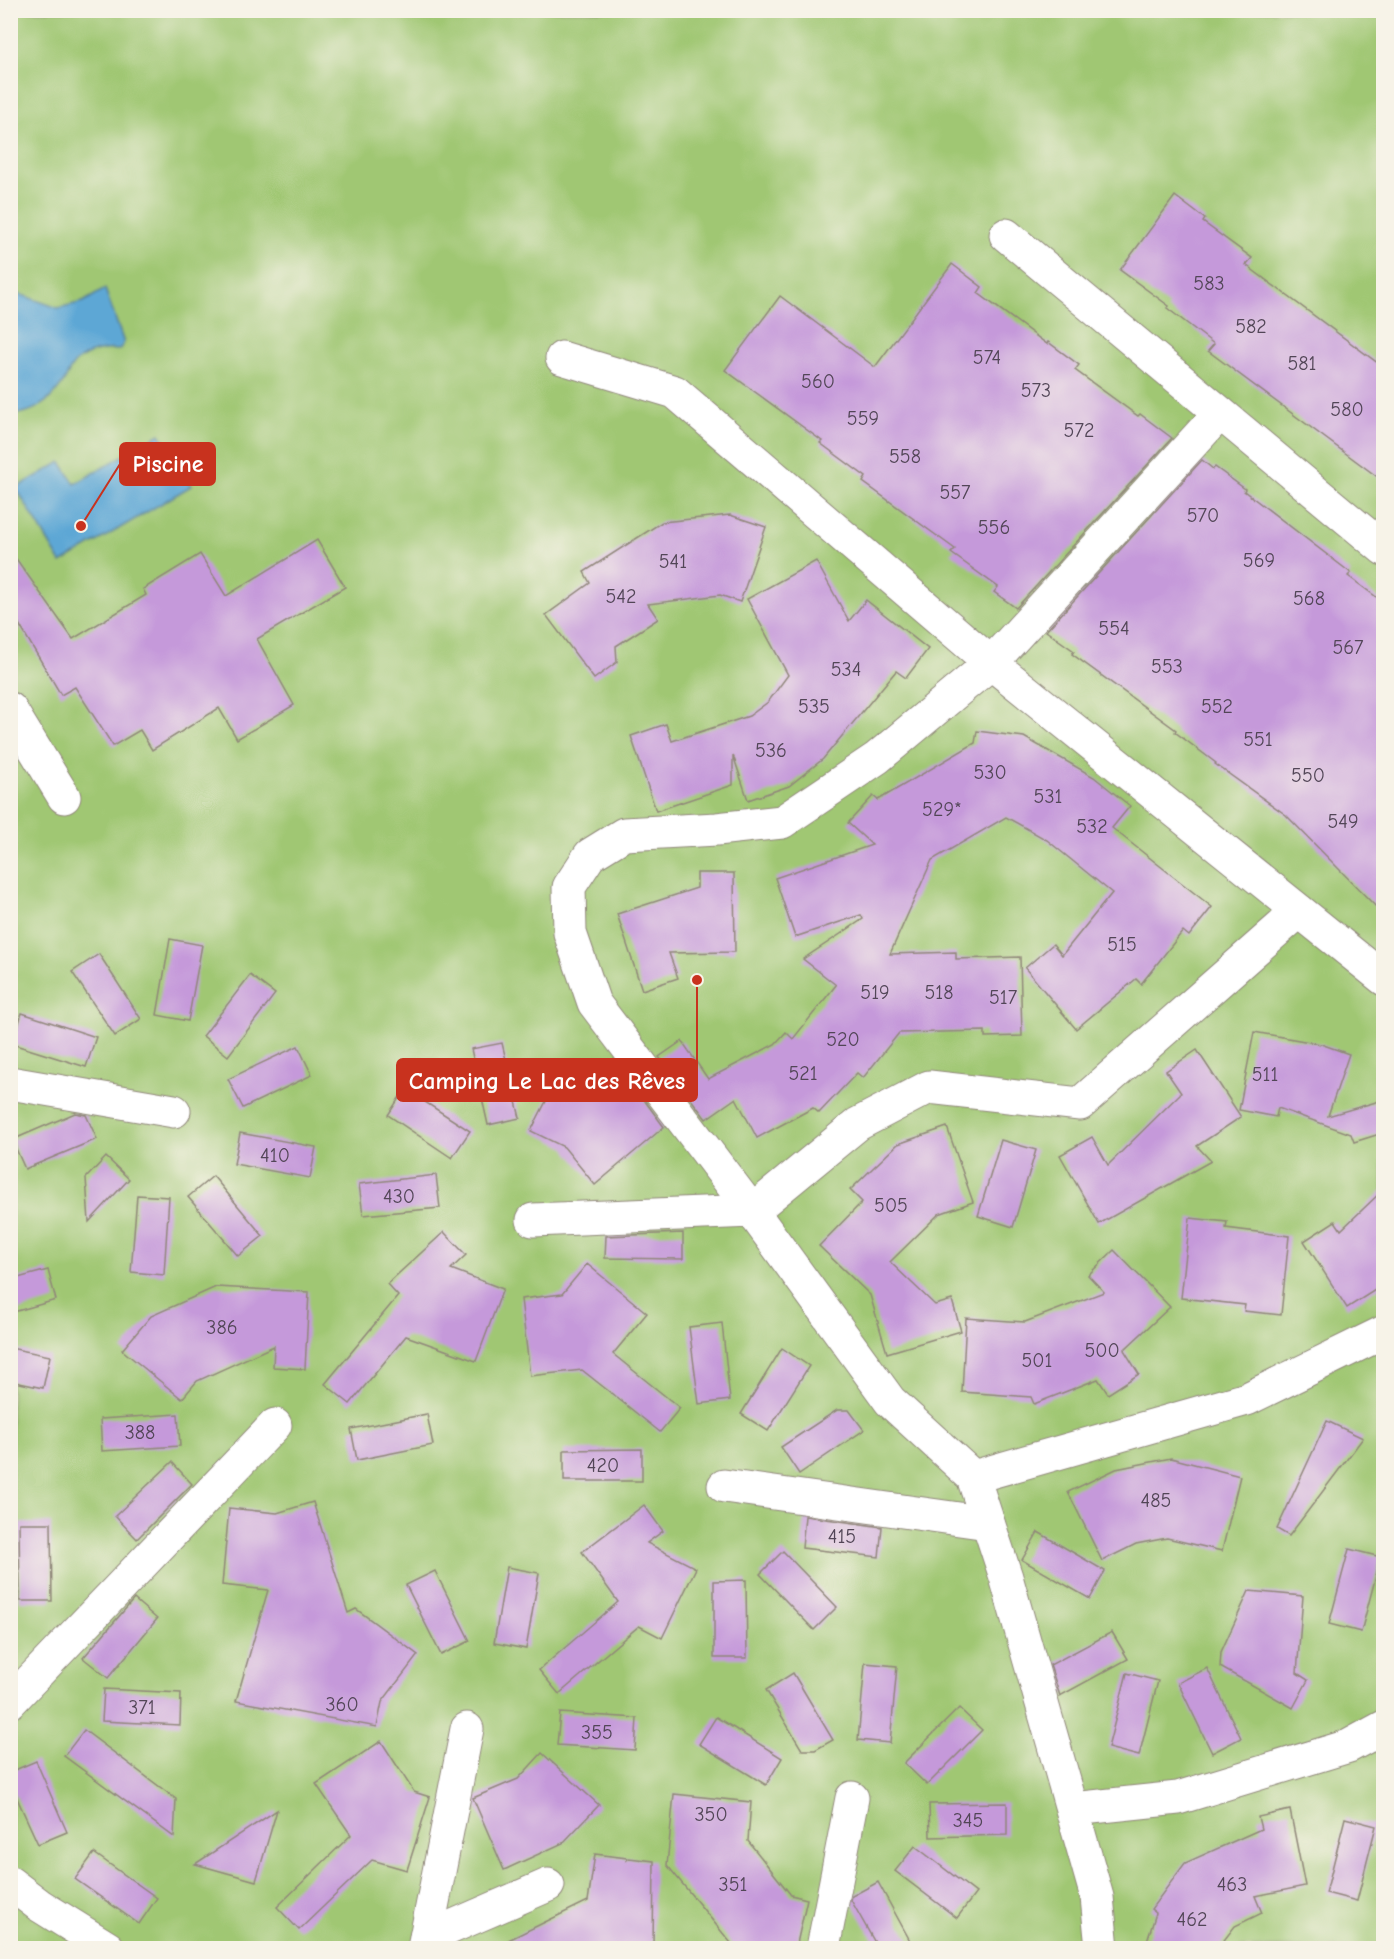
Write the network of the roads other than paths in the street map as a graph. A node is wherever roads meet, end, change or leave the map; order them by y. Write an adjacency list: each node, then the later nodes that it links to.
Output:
1 (1006, 236): 3 (lane)
2 (562, 358): 5 (lane)
3 (1220, 413): 4 (lane); 5 (lane)
4 (1383, 549)
5 (991, 663): 8 (lane); 12 (lane)
6 (10, 709): 7 (lane)
7 (64, 796)
8 (1299, 911): 9 (lane); 12 (lane)
9 (1383, 979)
10 (10, 1083): 11 (lane)
11 (174, 1111)
12 (752, 1211): 13 (lane); 16 (lane)
13 (533, 1220)
14 (1383, 1332): 16 (lane)
15 (275, 1425): 19 (lane)
16 (973, 1477): 18 (lane)
17 (724, 1486): 18 (lane)
18 (988, 1523): 23 (lane)
19 (10, 1702)
20 (1383, 1726): 23 (lane)
21 (467, 1729): 26 (lane)
22 (852, 1798): 28 (lane)
23 (1073, 1809): 29 (lane)
24 (10, 1883): 27 (lane)
25 (548, 1886): 26 (lane)
26 (425, 1943)
27 (108, 1948)
28 (823, 1948)
29 (1102, 1948)

